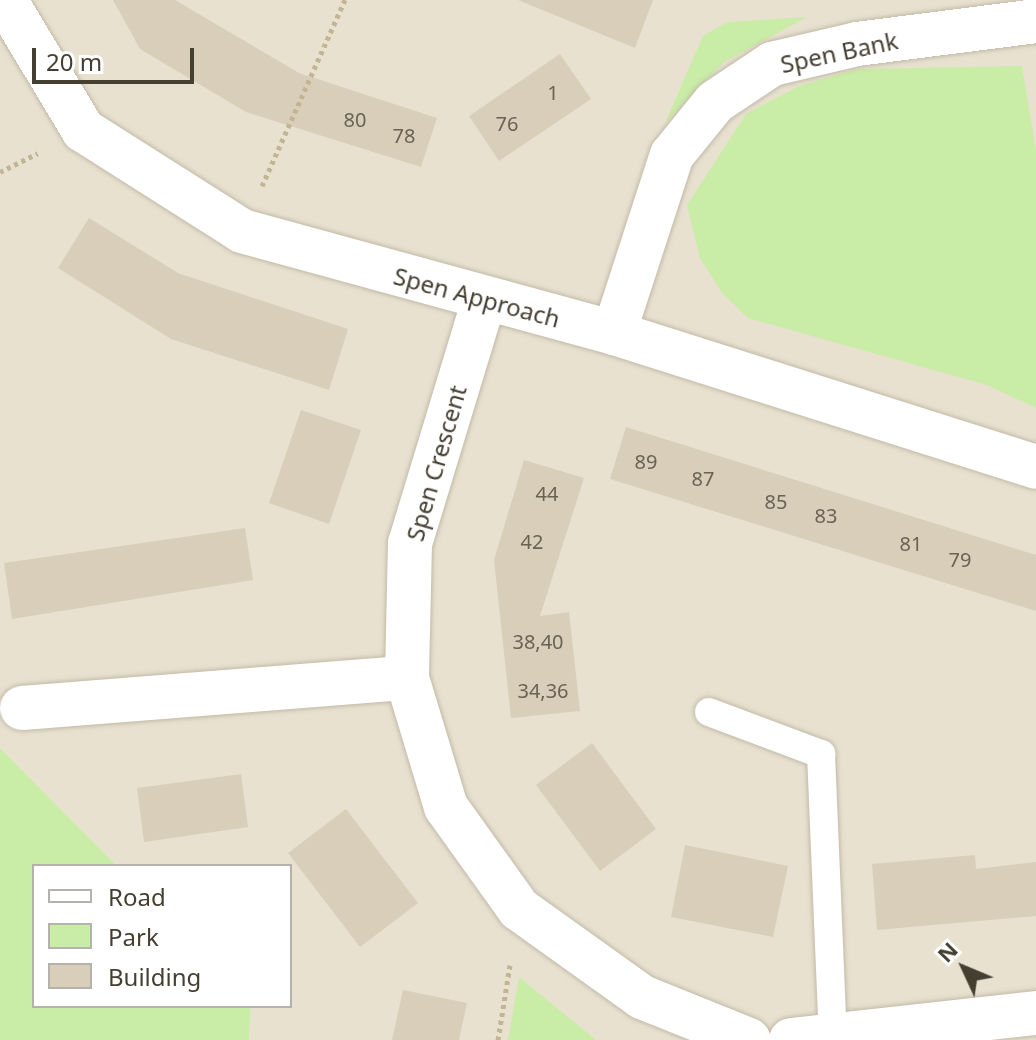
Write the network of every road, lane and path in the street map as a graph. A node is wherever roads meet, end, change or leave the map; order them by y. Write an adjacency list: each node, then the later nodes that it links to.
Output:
1 (5, 0): 4 (street, Spen Approach)
2 (345, 0): 4 (path)
3 (1036, 21): 6 (street, Spen Bank)
4 (242, 231): 5 (street, Spen Approach)
5 (484, 300): 6 (street, Spen Approach); 8 (street, Spen Crescent)
6 (614, 333): 7 (street, Spen Approach)
7 (1036, 467)
8 (407, 678): 9 (street); 11 (street, Spen Crescent)
9 (22, 708)
10 (709, 712): 13 (lane)
11 (519, 909): 14 (path); 15 (street, Spen Crescent)
12 (1036, 1013): 13 (street)
13 (812, 1038)
14 (498, 1040)
15 (749, 1040)

